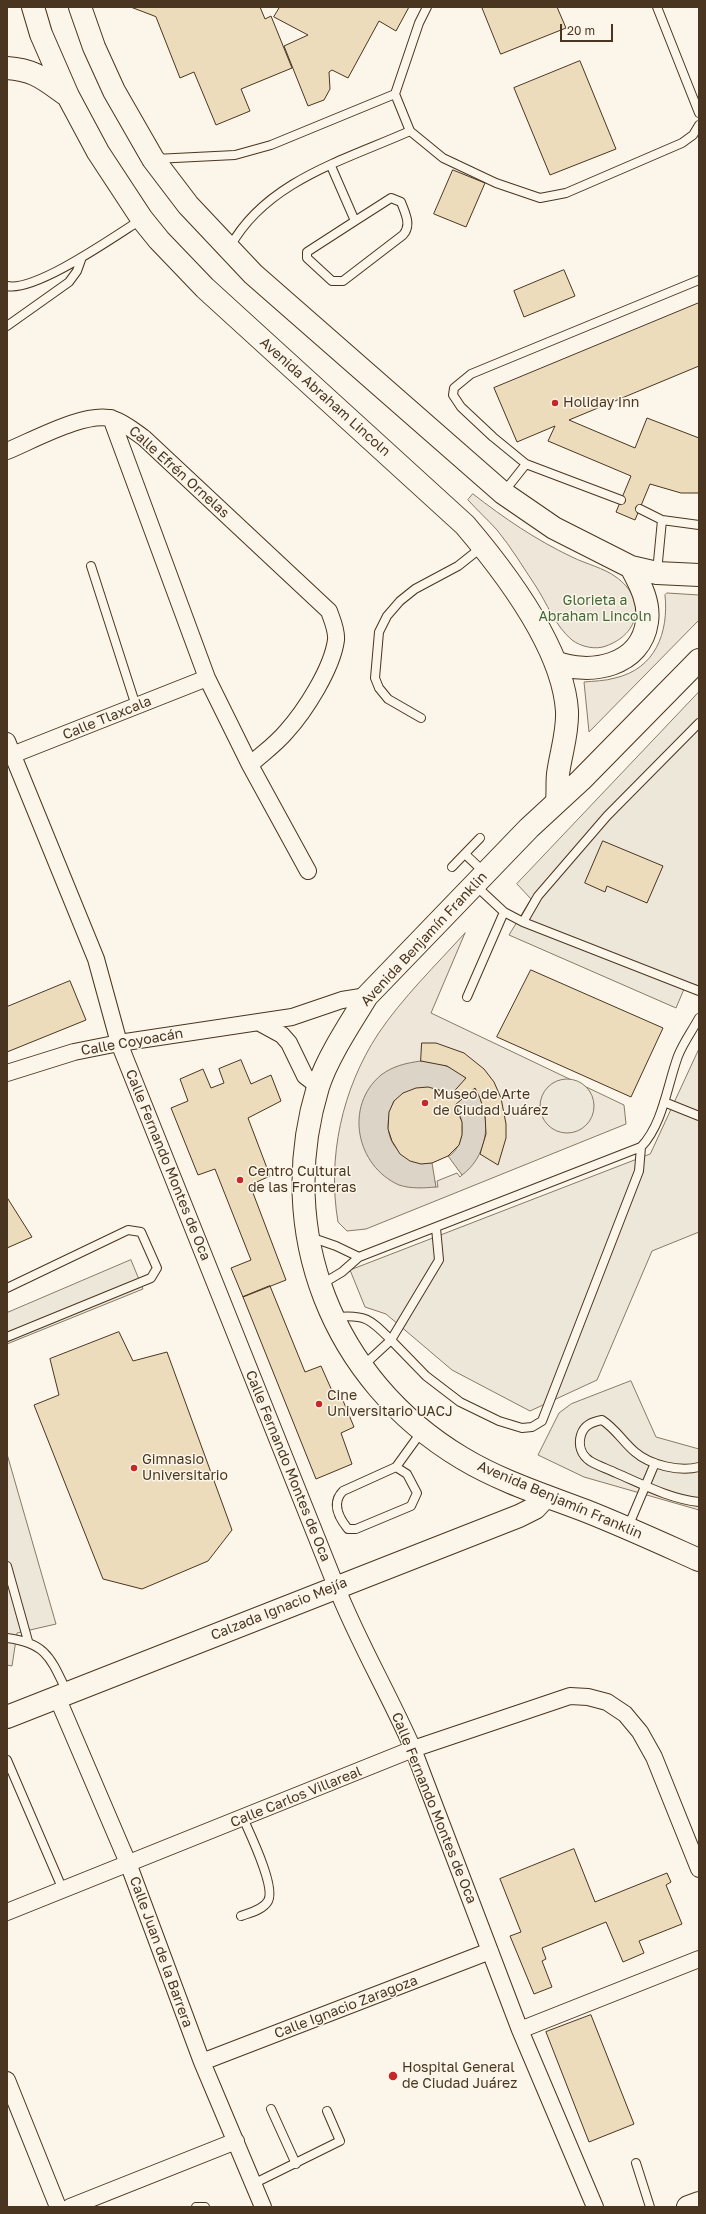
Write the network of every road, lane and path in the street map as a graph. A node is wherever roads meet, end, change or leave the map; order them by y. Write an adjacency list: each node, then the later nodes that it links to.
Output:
1 (33, 7): 7 (main road, Avenida Abraham Lincoln)
2 (80, 7): 11 (main road)
3 (427, 7): 6 (lane)
4 (657, 7): 8 (lane)
5 (7, 68): 7 (main road)
6 (395, 94): 10 (lane); 11 (lane)
7 (68, 96): 13 (main road, Avenida Abraham Lincoln)
8 (699, 113)
9 (699, 125): 10 (lane)
10 (410, 131): 12 (lane)
11 (153, 159): 15 (main road)
12 (331, 166): 14 (lane); 15 (lane)
13 (142, 219): 16 (lane); 28 (main road, Avenida Abraham Lincoln)
14 (355, 221): 14 (lane)
15 (228, 249): 23 (main road)
16 (82, 257): 18 (lane); 19 (lane)
17 (699, 280): 22 (lane)
18 (7, 286)
19 (7, 326)
20 (111, 418): 21 (street); 35 (street, Calle Efrén Ornelas); 40 (street, Calle Efrén Ornelas)
21 (7, 451)
22 (526, 464): 23 (lane); 24 (lane)
23 (503, 494): 30 (main road)
24 (621, 500)
25 (640, 509): 26 (lane)
26 (662, 520): 27 (lane); 31 (lane)
27 (699, 525)
28 (483, 547): 34 (main road, Avenida Abraham Lincoln); 37 (lane)
29 (91, 566): 36 (lane)
30 (631, 567): 31 (main road); 34 (main road)
31 (657, 573): 32 (main road)
32 (699, 575)
33 (699, 660): 41 (main road, Avenida Benjamín Franklin)
34 (555, 662): 41 (main road, Avenida Abraham Lincoln)
35 (207, 678): 36 (street, Calle Tlaxcala); 40 (street, Calle Efrén Ornelas)
36 (136, 706): 39 (street, Calle Tlaxcala)
37 (422, 718)
38 (699, 723): 48 (lane)
39 (9, 751): 54 (street, Calle Fernando Montes de Oca)
40 (250, 765): 45 (street, Calle Efrén Ornelas)
41 (557, 801): 46 (main road, Avenida Benjamín Franklin)
42 (480, 838): 43 (lane)
43 (465, 854): 44 (lane); 46 (lane)
44 (452, 867)
45 (308, 871)
46 (480, 879): 47 (lane); 50 (main road, Avenida Benjamín Franklin)
47 (504, 912): 48 (lane); 51 (lane)
48 (523, 922): 49 (lane)
49 (699, 991)
50 (367, 996): 53 (street, Calle Coyoacán); 56 (main road, Avenida Benjamín Franklin)
51 (467, 997)
52 (699, 1018): 57 (lane)
53 (260, 1023): 54 (street, Calle Coyoacán); 56 (street)
54 (119, 1043): 55 (street, Calle Coyoacán); 79 (street, Calle Fernando Montes de Oca)
55 (7, 1073)
56 (318, 1086): 61 (main road, Avenida Benjamín Franklin)
57 (664, 1102): 58 (lane); 59 (lane)
58 (699, 1116)
59 (640, 1147): 60 (lane); 67 (lane)
60 (436, 1228): 62 (lane); 67 (lane)
61 (308, 1236): 62 (lane); 63 (main road, Avenida Benjamín Franklin)
62 (359, 1257): 63 (lane)
63 (320, 1285): 65 (main road, Avenida Benjamín Franklin)
64 (7, 1288): 66 (lane)
65 (332, 1317): 67 (lane); 68 (main road, Avenida Benjamín Franklin)
66 (7, 1337)
67 (392, 1340): 68 (lane)
68 (361, 1368): 69 (main road, Avenida Benjamín Franklin)
69 (422, 1430): 72 (lane); 74 (main road, Avenida Benjamín Franklin)
70 (655, 1463): 71 (lane); 73 (lane); 73 (lane)
71 (699, 1466)
72 (396, 1467): 72 (lane)
73 (646, 1486): 75 (lane); 76 (lane)
74 (546, 1496): 76 (main road, Avenida Benjamín Franklin); 79 (main road, Calzada Ignacio Mejía)
75 (699, 1502)
76 (628, 1528): 77 (main road, Avenida Benjamín Franklin)
77 (699, 1560)
78 (7, 1566): 81 (lane)
79 (336, 1586): 82 (main road, Calzada Ignacio Mejía); 84 (street, Calle Fernando Montes de Oca)
80 (7, 1638): 81 (lane)
81 (28, 1641): 82 (lane)
82 (62, 1695): 83 (main road, Calzada Ignacio Mejía); 87 (street, Calle Juan de la Barrera)
83 (7, 1717)
84 (413, 1749): 86 (street, Calle Carlos Villareal); 88 (street, Calle Carlos Villareal); 92 (street, Calle Fernando Montes de Oca)
85 (7, 1760): 89 (lane)
86 (243, 1818): 87 (street, Calle Carlos Villareal); 91 (lane)
87 (128, 1863): 89 (street, Calle Carlos Villareal); 95 (street, Calle Juan de la Barrera)
88 (699, 1869)
89 (63, 1890): 90 (street, Calle Carlos Villareal)
90 (7, 1912)
91 (241, 1916)
92 (490, 1951): 94 (street, Calle Fernando Montes de Oca); 95 (street, Calle Ignacio Zaragoza)
93 (699, 1959): 94 (street)
94 (520, 2030): 109 (street, Calle Fernando Montes de Oca)
95 (202, 2062): 99 (street, Calle Juan de la Barrera)
96 (7, 2080): 104 (street)
97 (271, 2109): 101 (lane)
98 (328, 2111): 101 (lane)
99 (236, 2141): 102 (street, Calle Juan de la Barrera); 105 (street)
100 (636, 2163): 110 (lane)
101 (296, 2164): 102 (lane)
102 (253, 2184): 108 (street, Calle Juan de la Barrera)
103 (699, 2203): 111 (main road)
104 (58, 2207)
105 (70, 2207)
106 (196, 2207): 107 (lane)
107 (205, 2207)
108 (263, 2207)
109 (595, 2207)
110 (650, 2207)
111 (688, 2207)

